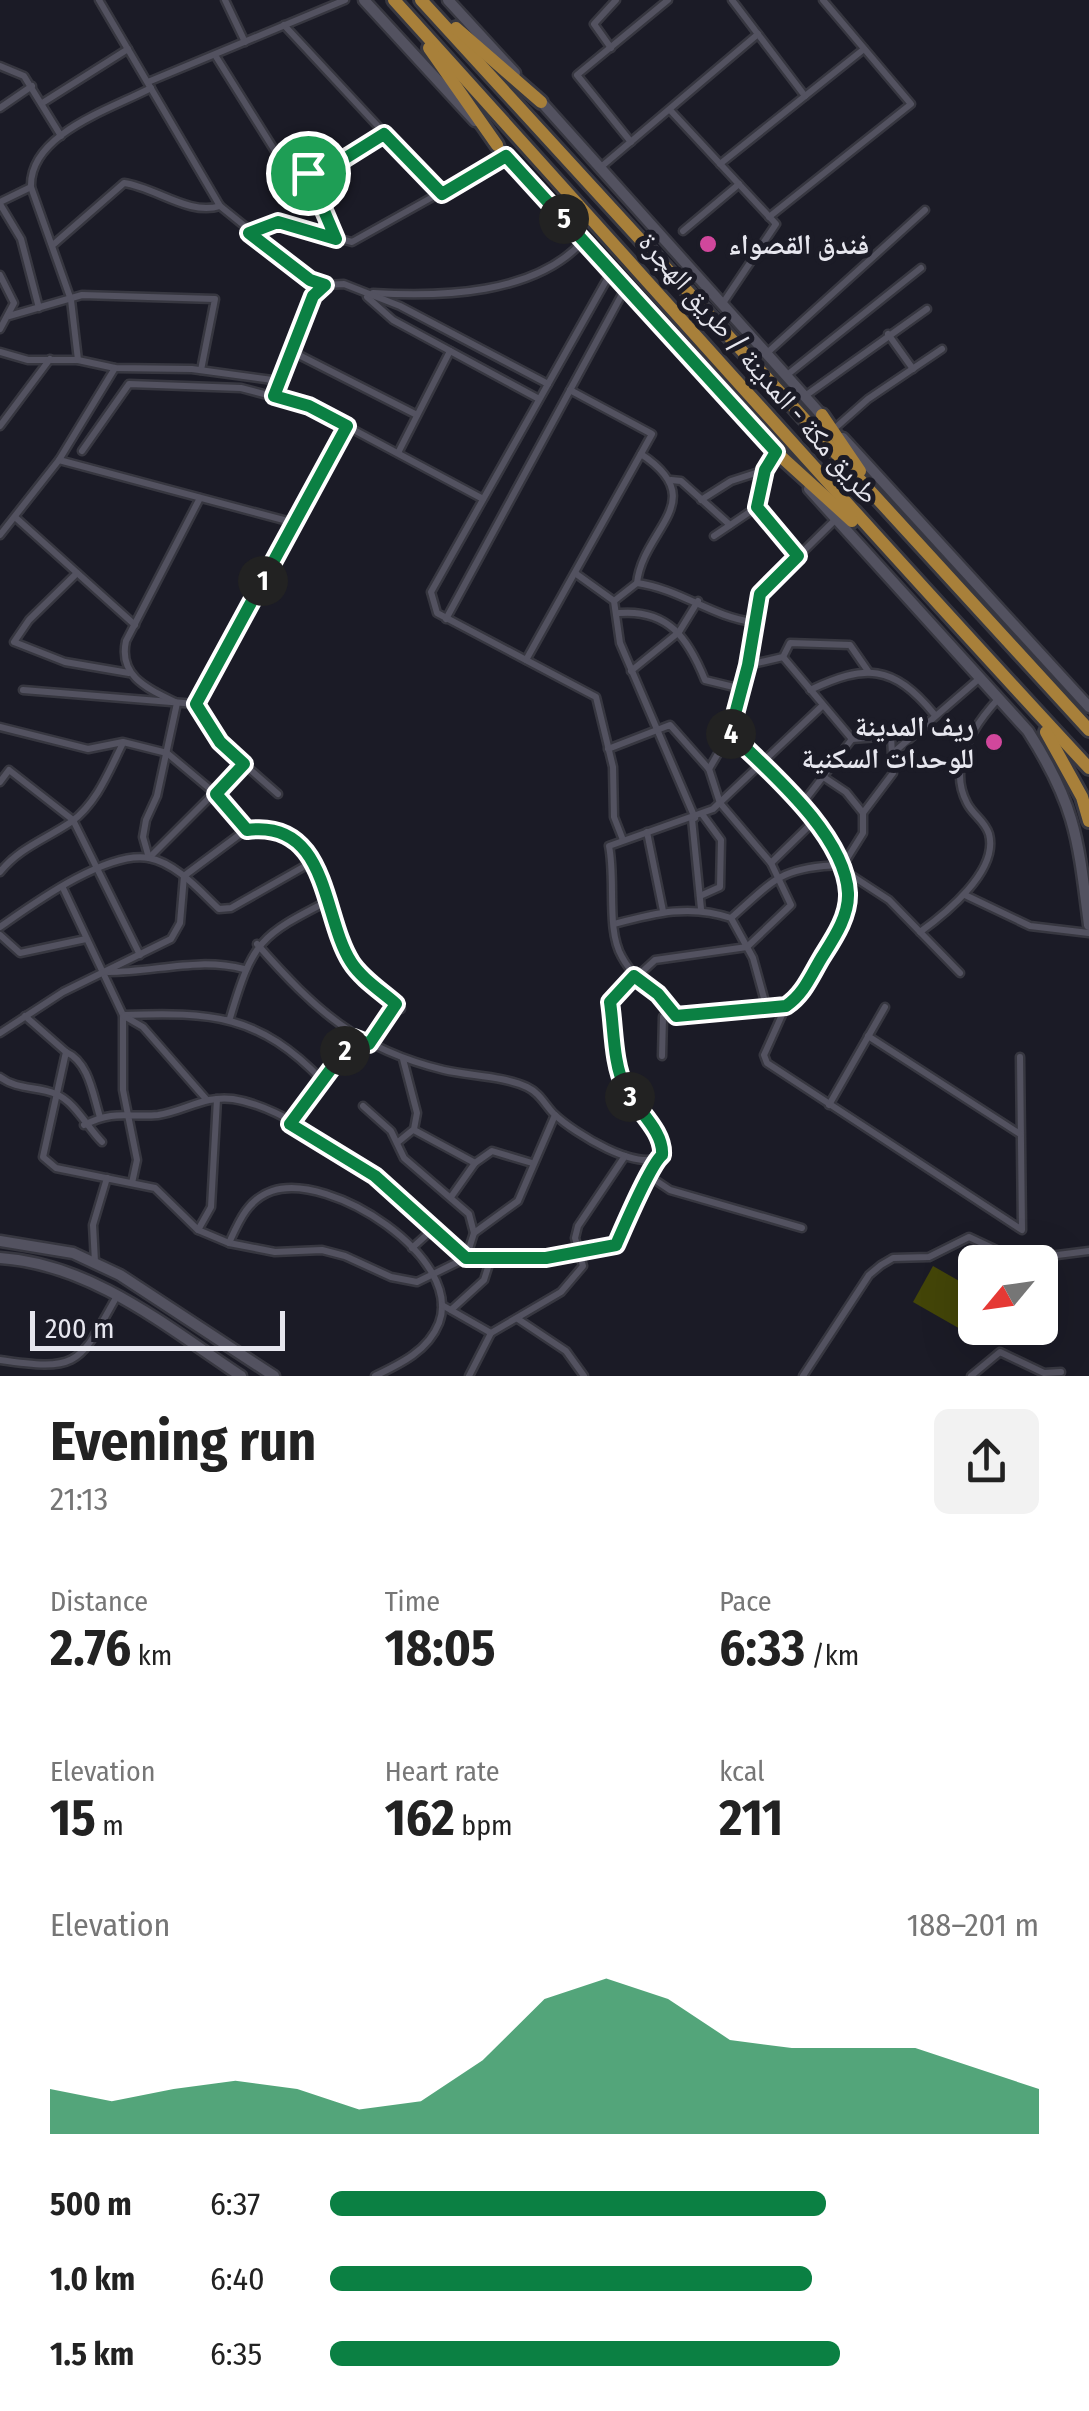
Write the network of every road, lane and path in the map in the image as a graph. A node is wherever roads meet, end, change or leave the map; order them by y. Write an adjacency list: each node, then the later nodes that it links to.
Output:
1 (99, 0): 15 (street)
2 (225, 0): 14 (street)
3 (345, 0): 12 (street)
4 (364, 0): 30 (main road)
5 (423, 0): 24 (highway); 92 (highway, طريق مكة - المدينة / طريق الهجرة)
6 (448, 0): 24 (main road)
7 (616, 0): 16 (street)
8 (668, 0): 16 (street)
9 (732, 0): 13 (street)
10 (823, 0): 17 (street)
11 (396, 3): 30 (highway); 100 (highway, طريق مكة - المدينة / طريق الهجرة)
12 (284, 25): 14 (street); 27 (street)
13 (758, 34): 22 (street); 26 (street)
14 (245, 42): 18 (street)
15 (128, 48): 20 (street); 23 (street)
16 (611, 48): 29 (street)
17 (864, 49): 22 (street); 40 (street)
18 (214, 54): 20 (street); 33 (street)
19 (0, 66): 21 (street)
20 (150, 85): 28 (street); 38 (street)
21 (32, 86): 23 (street); 25 (street)
22 (805, 96): 31 (street)
23 (44, 102): 28 (street)
24 (541, 102): 32 (main road)
25 (0, 108)
26 (672, 110): 29 (street); 31 (street)
27 (384, 134): 33 (street); 36 (street)
28 (62, 136): 35 (street)
29 (632, 142): 32 (street)
30 (501, 151): 36 (street); 44 (main road)
31 (720, 164): 34 (street)
32 (602, 166): 53 (main road)
33 (308, 173): 43 (street)
34 (739, 184): 40 (street); 41 (street)
35 (31, 187): 37 (street); 45 (street)
36 (442, 194): 43 (street)
37 (0, 203): 54 (street)
38 (220, 206): 42 (street); 45 (street)
39 (926, 210): 63 (street)
40 (769, 217): 53 (street)
41 (682, 231)
42 (249, 233): 43 (street); 49 (street)
43 (336, 239)
44 (583, 241): 47 (main road); 51 (street)
45 (54, 244): 52 (street)
46 (921, 268): 69 (street)
47 (611, 271): 50 (main road); 71 (street)
48 (0, 275): 56 (street)
49 (325, 285): 51 (street); 62 (street)
50 (626, 287): 72 (street); 82 (main road)
51 (362, 292): 60 (street); 71 (street)
52 (71, 300): 54 (street); 65 (street); 68 (street)
53 (723, 303): 63 (main road)
54 (38, 308): 56 (street)
55 (927, 309): 58 (street)
56 (8, 316): 57 (street)
57 (0, 329)
58 (888, 334): 67 (street); 74 (street)
59 (942, 349): 67 (street)
60 (450, 351): 75 (street); 76 (street)
61 (0, 352): 64 (street)
62 (290, 352): 70 (street); 76 (street)
63 (767, 353): 69 (main road)
64 (50, 359): 65 (street); 78 (street)
65 (78, 360): 66 (street)
66 (115, 368): 68 (street); 85 (street)
67 (913, 369): 80 (street)
68 (201, 370): 70 (street)
69 (787, 375): 74 (main road)
70 (280, 381): 73 (street)
71 (548, 384): 75 (street)
72 (570, 390): 84 (street); 107 (street)
73 (274, 396): 79 (street); 81 (street)
74 (806, 396): 77 (main road)
75 (539, 399): 89 (street)
76 (417, 415): 83 (street)
77 (822, 416): 80 (main road); 92 (highway)
78 (0, 426)
79 (347, 426): 83 (street); 95 (street)
80 (834, 428): 126 (main road)
81 (82, 451)
82 (776, 452): 86 (street); 94 (main road); 100 (highway)
83 (398, 453): 89 (street)
84 (641, 454): 87 (street); 101 (street)
85 (59, 460): 88 (street); 93 (street)
86 (765, 470): 90 (street); 91 (street)
87 (670, 480): 90 (street); 103 (street)
88 (200, 498): 95 (street); 109 (street)
89 (483, 498): 107 (street)
90 (700, 500): 96 (street)
91 (757, 507): 96 (street); 99 (street)
92 (887, 510): 128 (highway, طريق مكة - المدينة / طريق الهجرة)
93 (15, 517): 97 (street); 102 (street)
94 (836, 519): 99 (street); 117 (main road)
95 (294, 523): 124 (street)
96 (730, 525): 98 (street)
97 (0, 535)
98 (714, 536)
99 (798, 556): 108 (street)
100 (898, 564): 119 (highway, طريق مكة - المدينة / طريق الهجرة)
101 (575, 572): 104 (street); 112 (street)
102 (77, 573): 109 (street); 116 (street)
103 (638, 583): 104 (street); 105 (street)
104 (614, 601): 106 (street)
105 (698, 602): 108 (street); 110 (street)
106 (619, 613): 110 (street); 114 (street)
107 (446, 619): 112 (street)
108 (753, 622): 113 (street)
109 (134, 624): 116 (street)
110 (679, 632): 114 (street); 118 (street)
111 (783, 657): 113 (street); 115 (street); 121 (street)
112 (526, 660): 134 (street)
113 (748, 665): 118 (street)
114 (631, 670): 130 (street)
115 (868, 671): 121 (street); 127 (street)
116 (130, 673): 123 (street)
117 (980, 677): 122 (main road); 127 (street)
118 (742, 689): 131 (street)
119 (1016, 689): 139 (highway, طريق مكة - المدينة / طريق الهجرة); 150 (highway)
120 (23, 690): 123 (street)
121 (810, 690): 125 (street)
122 (999, 698): 164 (street); 171 (main road)
123 (178, 702): 124 (street); 135 (street)
124 (196, 704): 137 (street)
125 (822, 706): 132 (street); 138 (street)
126 (1089, 707)
127 (934, 714): 136 (street)
128 (1089, 726)
129 (0, 727): 133 (street)
130 (654, 728): 134 (street); 140 (street); 148 (street)
131 (730, 733): 138 (street); 140 (street)
132 (852, 739): 136 (street); 142 (street)
133 (124, 742): 135 (street); 149 (street)
134 (608, 750): 154 (street)
135 (167, 753): 143 (street); 155 (street)
136 (892, 754): 147 (street)
137 (244, 764): 143 (street); 144 (street)
138 (763, 765): 145 (street); 146 (street)
139 (1089, 768)
140 (709, 770): 145 (street)
141 (1, 778): 149 (street)
142 (825, 778): 146 (street); 147 (street)
143 (216, 794): 152 (street); 155 (street)
144 (278, 794)
145 (720, 803): 148 (street); 157 (street)
146 (802, 804): 151 (street)
147 (864, 813): 158 (street)
148 (696, 817): 153 (street); 165 (street); 165 (street)
149 (73, 820): 159 (street); 160 (street)
150 (1089, 821)
151 (813, 822): 157 (street); 158 (street)
152 (247, 830): 156 (street); 161 (street)
153 (647, 832): 154 (street); 168 (street)
154 (623, 840): 170 (street)
155 (149, 858): 159 (street); 161 (street)
156 (312, 862): 161 (street); 166 (street)
157 (771, 863): 162 (street)
158 (843, 867): 162 (street); 173 (street); 184 (street)
159 (96, 869): 163 (street); 179 (street)
160 (0, 871)
161 (184, 876): 179 (street)
162 (778, 876): 169 (street); 178 (street)
163 (63, 888): 172 (street); 176 (street)
164 (965, 895): 173 (street); 174 (street)
165 (700, 896): 167 (street)
166 (330, 900): 177 (street); 194 (street)
167 (701, 908): 168 (street); 169 (street)
168 (663, 911): 170 (street)
169 (731, 918): 178 (street)
170 (614, 924): 183 (street)
171 (1089, 925)
172 (0, 927)
173 (920, 932): 182 (street)
174 (1089, 933)
175 (0, 935): 176 (street)
176 (86, 939): 181 (street)
177 (257, 944): 180 (street); 193 (street)
178 (747, 947): 183 (street); 186 (street)
179 (140, 955): 181 (street)
180 (244, 970): 181 (street); 190 (street)
181 (106, 972): 187 (street); 188 (street)
182 (960, 973)
183 (634, 976): 189 (street); 216 (street)
184 (786, 1006): 186 (street); 204 (street)
185 (885, 1008): 192 (street)
186 (767, 1009): 189 (street)
187 (123, 1015): 190 (street); 203 (street); 206 (street)
188 (25, 1016): 191 (street); 195 (street)
189 (676, 1016): 196 (street)
190 (230, 1018): 200 (street)
191 (0, 1032)
192 (868, 1036): 204 (street); 212 (street)
193 (354, 1038): 194 (street); 200 (street)
194 (369, 1044): 197 (street)
195 (66, 1052): 201 (street); 208 (street)
196 (662, 1056)
197 (403, 1058): 207 (street); 211 (street)
198 (1020, 1058): 212 (street)
199 (0, 1076): 201 (street)
200 (323, 1081): 209 (street)
201 (55, 1094): 210 (street); 220 (street)
202 (217, 1099): 203 (street); 209 (street); 225 (street)
203 (206, 1100): 206 (street)
204 (829, 1105): 212 (street)
205 (363, 1106): 214 (street)
206 (130, 1112): 208 (street); 221 (street)
207 (555, 1115): 215 (street); 218 (street)
208 (100, 1117): 210 (street)
209 (290, 1124): 223 (street)
210 (84, 1125): 213 (street)
211 (414, 1130): 214 (street); 217 (street)
212 (1021, 1134)
213 (102, 1142)
214 (398, 1142): 222 (street)
215 (625, 1156): 216 (street); 231 (street)
216 (653, 1162): 219 (street)
217 (474, 1163): 218 (street); 222 (street)
218 (532, 1163): 226 (street)
219 (649, 1176): 224 (street); 231 (street)
220 (107, 1178): 221 (street); 235 (street)
221 (132, 1183): 225 (street)
222 (451, 1197): 226 (street)
223 (434, 1228): 229 (street); 233 (street)
224 (802, 1228)
225 (198, 1230): 228 (street)
226 (474, 1233): 233 (street)
227 (0, 1241): 235 (main road)
228 (229, 1242): 229 (street); 236 (street)
229 (412, 1248): 236 (street)
230 (1089, 1251): 249 (street)
231 (578, 1252): 234 (street); 240 (street)
232 (0, 1258): 237 (main road)
233 (466, 1258): 234 (street); 236 (street)
234 (491, 1258): 239 (street)
235 (96, 1264): 245 (main road)
236 (432, 1278): 238 (street)
237 (117, 1295): 242 (street); 244 (main road)
238 (442, 1305): 239 (street); 246 (street)
239 (451, 1310): 241 (street)
240 (517, 1319): 241 (street); 248 (street)
241 (491, 1333): 247 (street)
242 (0, 1360)
243 (1063, 1375): 250 (street)
244 (241, 1376)
245 (274, 1376)
246 (374, 1376)
247 (469, 1376)
248 (584, 1376)
249 (803, 1376)
250 (971, 1376)

